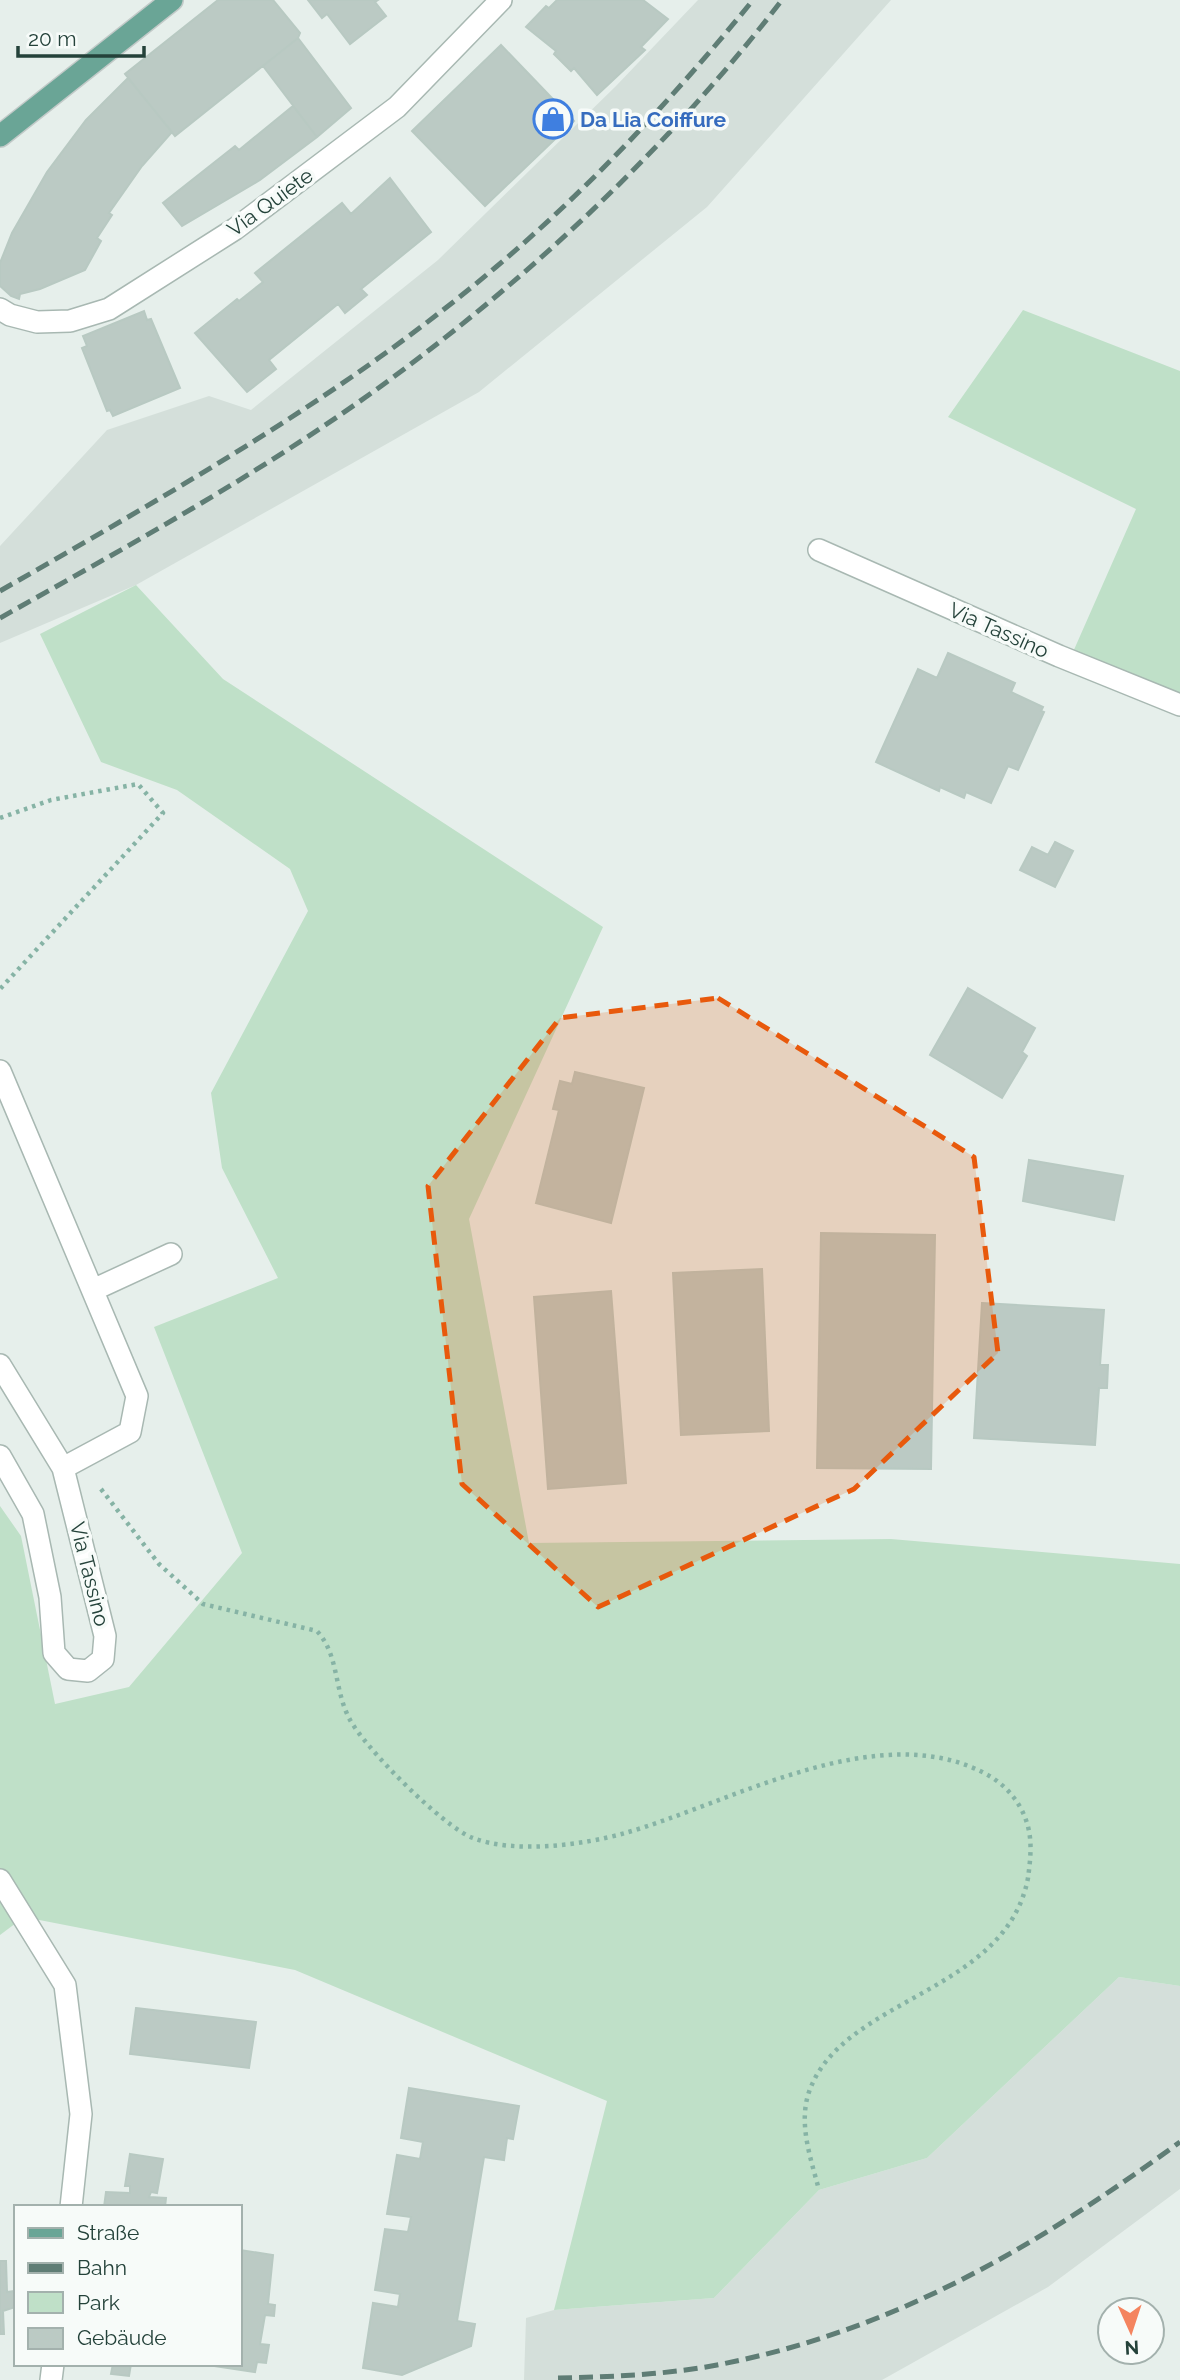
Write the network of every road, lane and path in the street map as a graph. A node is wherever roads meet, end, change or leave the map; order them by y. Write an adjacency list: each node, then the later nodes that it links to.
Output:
1 (172, 0): 3 (main road)
2 (501, 0): 4 (street, Via Quiete)
3 (0, 136)
4 (0, 309)
5 (819, 550): 6 (street, Via Tassino)
6 (1180, 705)
7 (0, 818): 8 (path)
8 (0, 989)
9 (0, 1071): 11 (street)
10 (171, 1254): 11 (street)
11 (93, 1290): 14 (street)
12 (0, 1365): 14 (street, Via Tassino)
13 (0, 1456): 14 (street, Via Tassino)
14 (63, 1468): 16 (path)
15 (0, 1880): 17 (street)
16 (819, 2190)
17 (71, 2205)

